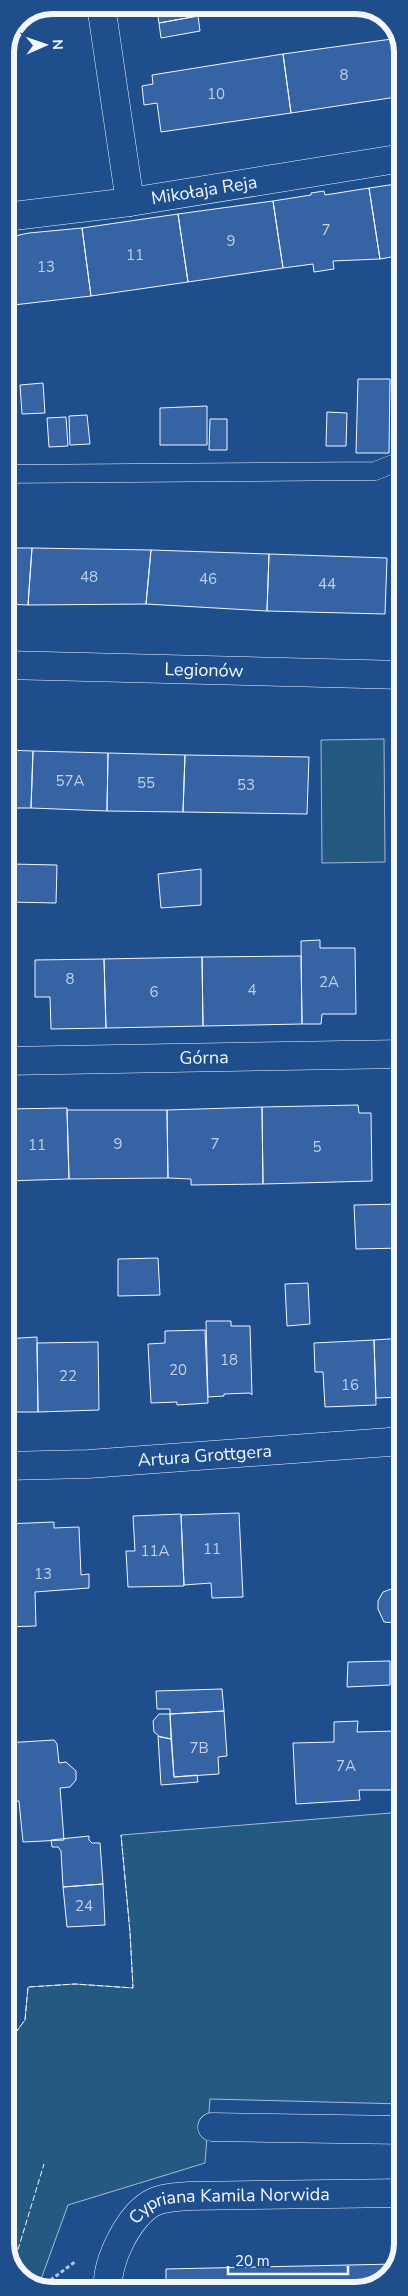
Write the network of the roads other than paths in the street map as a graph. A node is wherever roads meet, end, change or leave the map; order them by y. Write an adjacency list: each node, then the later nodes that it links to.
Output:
1 (102, 14): 3 (street)
2 (394, 159): 3 (street, Mikołaja Reja)
3 (130, 202): 4 (street, Mikołaja Reja)
4 (14, 216)
5 (394, 464): 6 (lane)
6 (14, 474)
7 (14, 665): 8 (street, Legionów)
8 (394, 675)
9 (394, 1054): 10 (street, Górna)
10 (14, 1062)
11 (394, 1442): 12 (street, Artura Grottgera)
12 (14, 1466)
13 (212, 2127): 14 (street)
14 (394, 2130)
15 (394, 2193): 16 (street, Cypriana Kamila Norwida)
16 (110, 2282)

